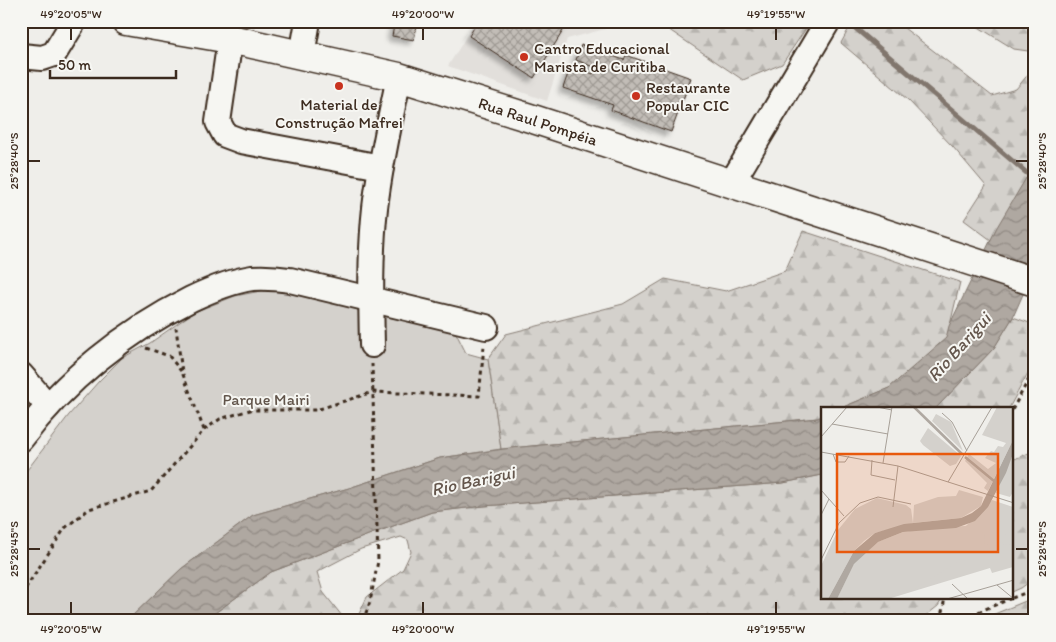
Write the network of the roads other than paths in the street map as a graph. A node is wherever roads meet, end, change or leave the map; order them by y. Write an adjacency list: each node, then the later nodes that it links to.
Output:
1 (74, 21): 7 (street)
2 (126, 21): 5 (main road, Rua Raul Pompéia)
3 (308, 21): 6 (street)
4 (827, 23): 10 (street)
5 (230, 40): 6 (main road, Rua Raul Pompéia); 9 (street)
6 (302, 54): 8 (main road, Rua Raul Pompéia)
7 (21, 56)
8 (400, 78): 9 (street); 10 (main road, Rua Raul Pompéia)
9 (381, 167): 12 (street)
10 (732, 184): 11 (main road, Rua Raul Pompéia)
11 (1035, 282)
12 (371, 298): 13 (street); 14 (street); 16 (street)
13 (486, 327)
14 (372, 345)
15 (21, 375): 16 (street)
16 (48, 406): 17 (street)
17 (21, 439)

